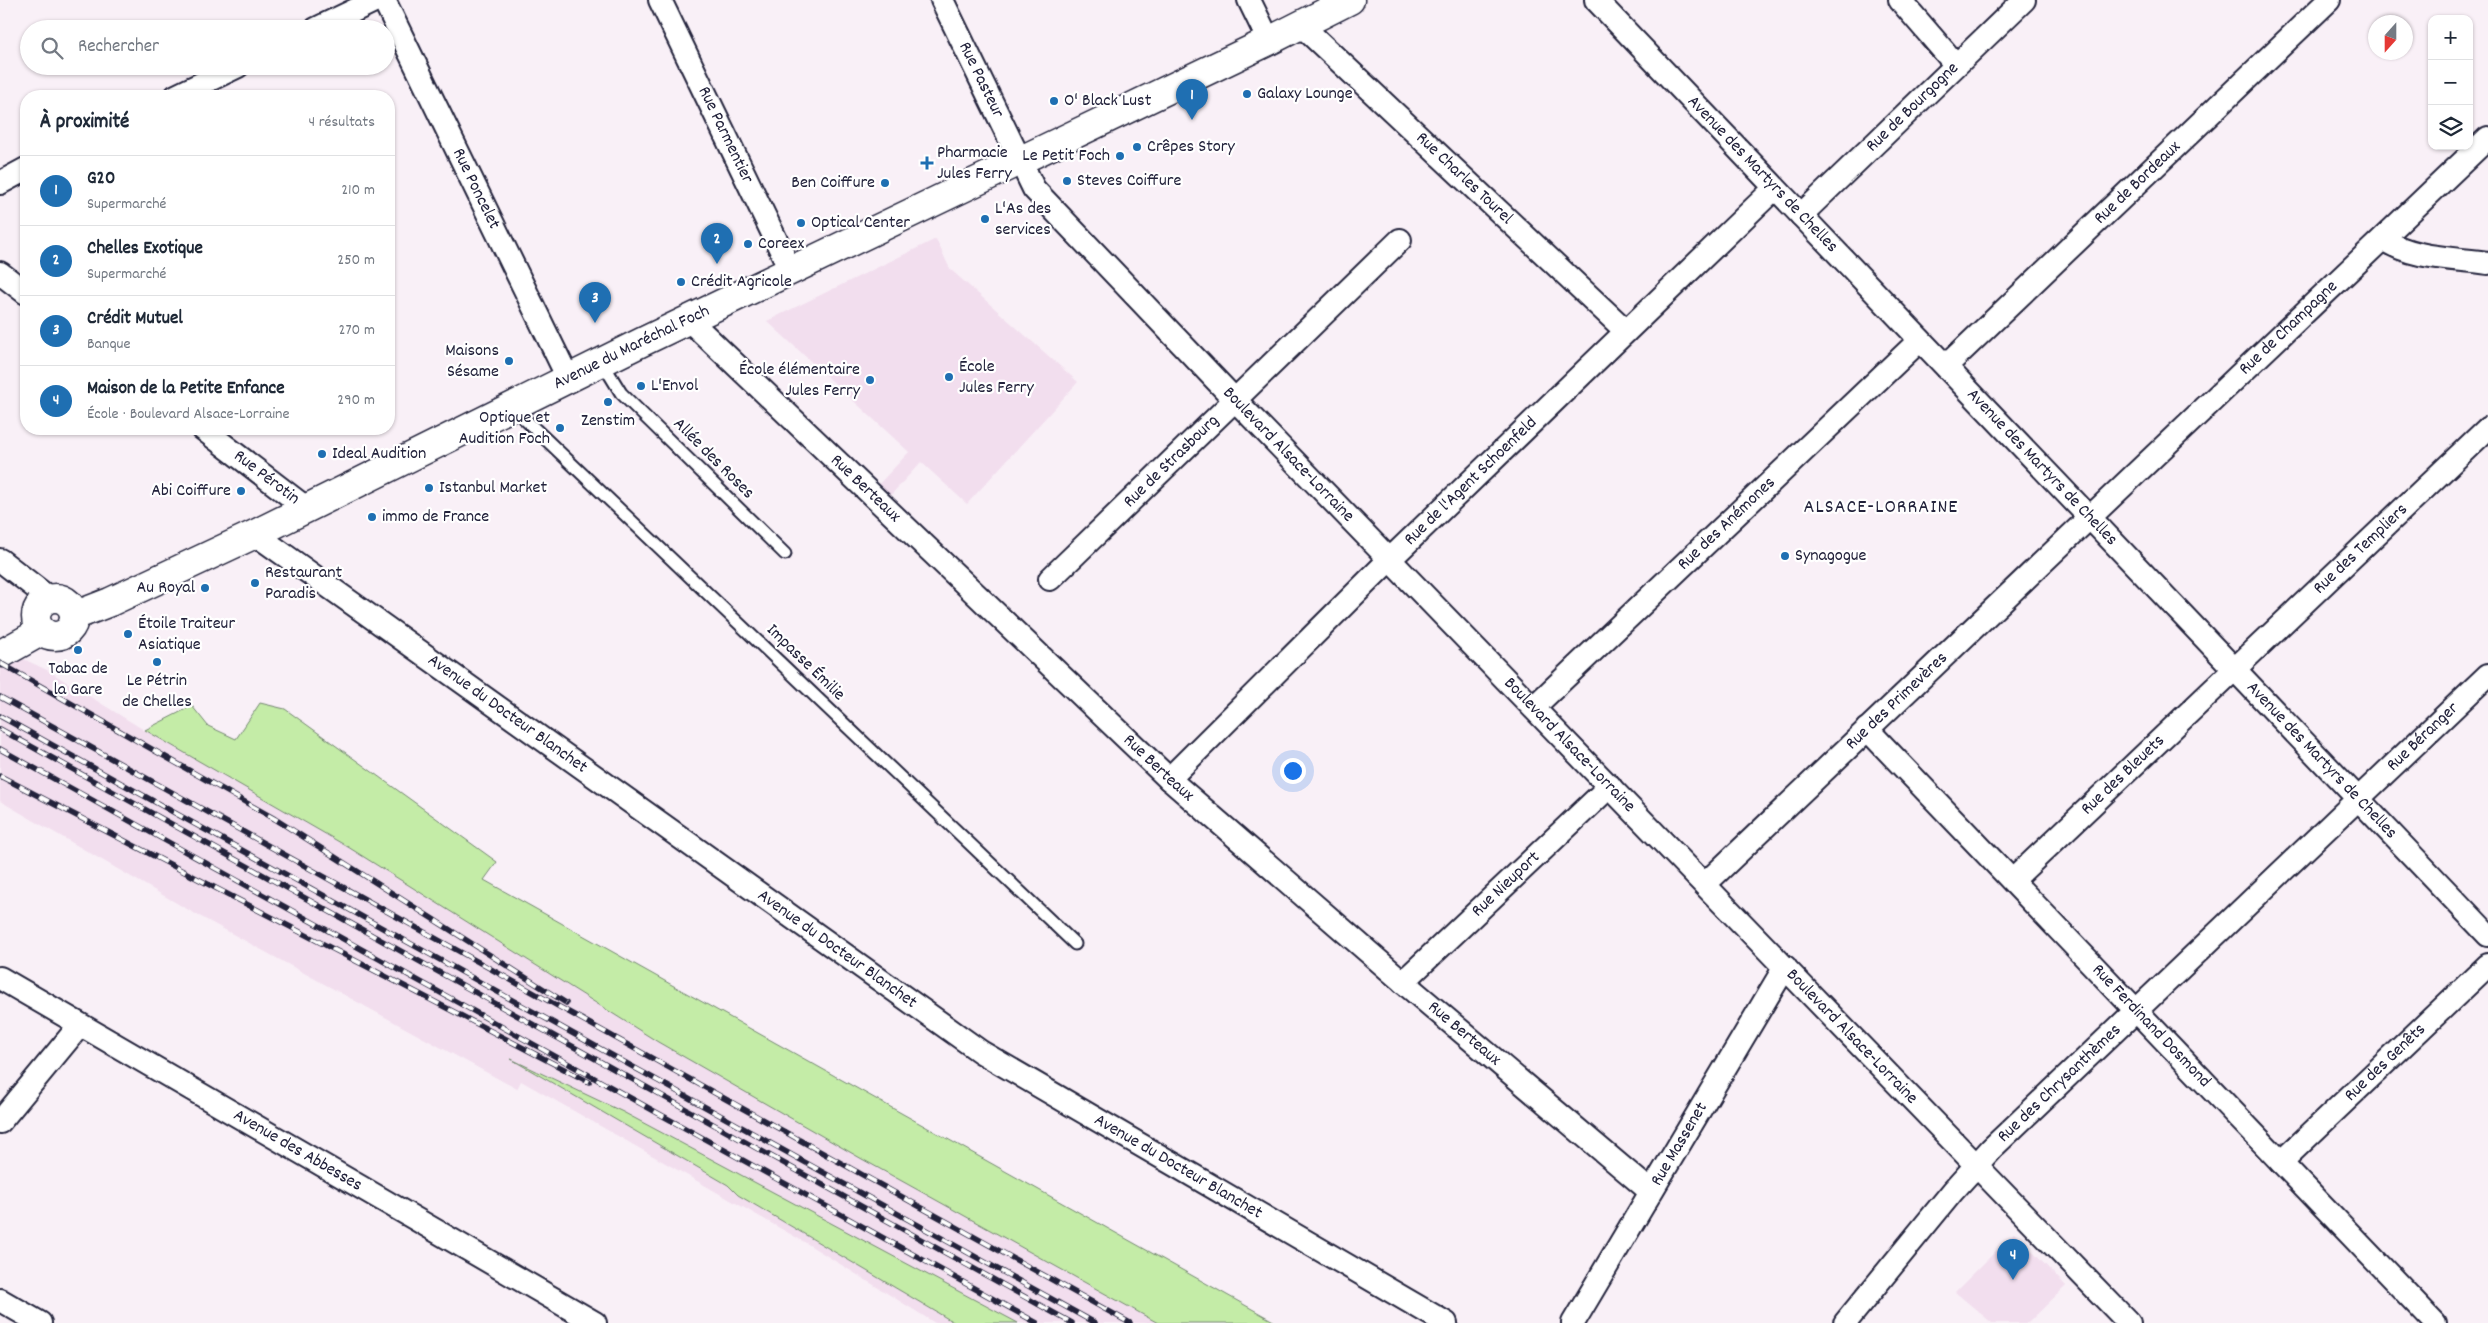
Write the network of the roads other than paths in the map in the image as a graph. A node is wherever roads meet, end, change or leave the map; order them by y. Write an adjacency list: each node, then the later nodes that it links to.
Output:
1 (376, 0): 11 (street)
2 (384, 0): 12 (street, Rue Poncelet)
3 (660, 0): 28 (street, Rue Parmentier)
4 (942, 0): 20 (street, Rue Pasteur)
5 (1249, 0): 15 (street)
6 (1350, 0): 14 (street, Avenue du Maréchal Foch)
7 (1596, 0): 23 (street, Avenue des Martyrs de Chelles)
8 (1900, 0): 16 (street)
9 (2024, 0): 16 (street, Rue de Bourgogne)
10 (2328, 0): 35 (street, Rue de Bordeaux)
11 (335, 20)
12 (394, 20)
13 (395, 23): 36 (street, Rue Poncelet)
14 (1302, 25): 15 (street, Avenue du Maréchal Foch); 32 (street, Rue Charles Tourel)
15 (1269, 41): 20 (street, Avenue du Maréchal Foch)
16 (1956, 64): 24 (street, Rue de Bourgogne)
17 (219, 75): 18 (street)
18 (188, 90)
19 (2488, 138): 25 (street, Rue de Champagne)
20 (1020, 160): 28 (street, Avenue du Maréchal Foch); 37 (street, Boulevard Alsace-Lorraine)
21 (20, 172): 22 (street)
22 (0, 182)
23 (1775, 188): 24 (street, Avenue des Martyrs de Chelles); 32 (street, Rue de l'Agent Schoenfeld)
24 (1801, 214): 33 (street, Avenue des Martyrs de Chelles)
25 (2383, 238): 27 (street); 42 (street, Rue de Champagne)
26 (1400, 240): 37 (street, Rue de Strasbourg)
27 (2488, 264)
28 (791, 271): 31 (street, Avenue du Maréchal Foch)
29 (0, 273): 30 (street)
30 (20, 288)
31 (689, 320): 34 (street, Avenue du Maréchal Foch); 56 (street, Rue Berteaux)
32 (1626, 331): 45 (street, Rue de l'Agent Schoenfeld)
33 (1920, 340): 35 (street, Avenue des Martyrs de Chelles); 54 (street, Rue des Anémones)
34 (602, 362): 36 (street, Avenue du Maréchal Foch); 44 (lane, Allée des Roses)
35 (1946, 366): 42 (street, Avenue des Martyrs de Chelles)
36 (568, 378): 38 (street, Avenue du Maréchal Foch)
37 (1236, 401): 45 (street, Boulevard Alsace-Lorraine); 47 (street, Rue de Strasbourg)
38 (511, 406): 41 (street, Avenue du Maréchal Foch); 62 (lane, Impasse Émilie)
39 (2488, 428): 52 (street, Rue des Templiers)
40 (211, 435): 41 (street, Rue Pérotin)
41 (306, 508): 43 (street, Avenue du Maréchal Foch)
42 (2090, 518): 52 (street, Avenue des Martyrs de Chelles); 55 (street, Rue des Primevères)
43 (254, 534): 49 (street, Avenue du Maréchal Foch); 76 (street, Avenue du Docteur Blanchet)
44 (785, 554)
45 (1391, 559): 54 (street, Boulevard Alsace-Lorraine); 56 (street, Rue de l'Agent Schoenfeld)
46 (0, 560): 48 (street)
47 (1050, 579)
48 (48, 598): 49 (street); 50 (street)
49 (74, 616): 50 (street)
50 (42, 631): 51 (street)
51 (3, 653)
52 (2235, 670): 58 (street, Avenue des Martyrs de Chelles); 59 (street, Rue des Bleuets)
53 (2488, 675): 58 (street, Rue Béranger)
54 (1534, 707): 57 (street, Boulevard Alsace-Lorraine)
55 (1868, 729): 59 (street, Rue Ferdinand Dosmond); 60 (street, Rue des Primevères)
56 (1169, 779): 66 (street, Rue Berteaux)
57 (1610, 786): 60 (street, Boulevard Alsace-Lorraine); 66 (street, Rue Nieuport)
58 (2358, 799): 61 (street, Avenue des Martyrs de Chelles); 67 (street, Rue des Chrysanthèmes)
59 (2013, 880): 67 (street, Rue Ferdinand Dosmond)
60 (1705, 884): 64 (street, Boulevard Alsace-Lorraine)
61 (2484, 925)
62 (1075, 944)
63 (2488, 965): 70 (street, Rue des Genêts)
64 (1785, 967): 71 (street, Boulevard Alsace-Lorraine); 72 (street, Rue Massenet)
65 (0, 978): 68 (street, Avenue des Abbesses)
66 (1403, 982): 72 (street, Rue Berteaux)
67 (2136, 1010): 70 (street, Rue Ferdinand Dosmond); 71 (street, Rue des Chrysanthèmes)
68 (80, 1026): 69 (street); 75 (street, Avenue des Abbesses)
69 (0, 1122)
70 (2281, 1162): 80 (street, Rue Ferdinand Dosmond)
71 (1976, 1165): 78 (street, Rue des Chrysanthèmes); 79 (street, Boulevard Alsace-Lorraine)
72 (1650, 1191): 77 (street, Rue Massenet)
73 (0, 1300): 74 (street)
74 (40, 1323)
75 (595, 1323)
76 (1446, 1323)
77 (1573, 1323)
78 (1845, 1323)
79 (2129, 1323)
80 (2435, 1323)

